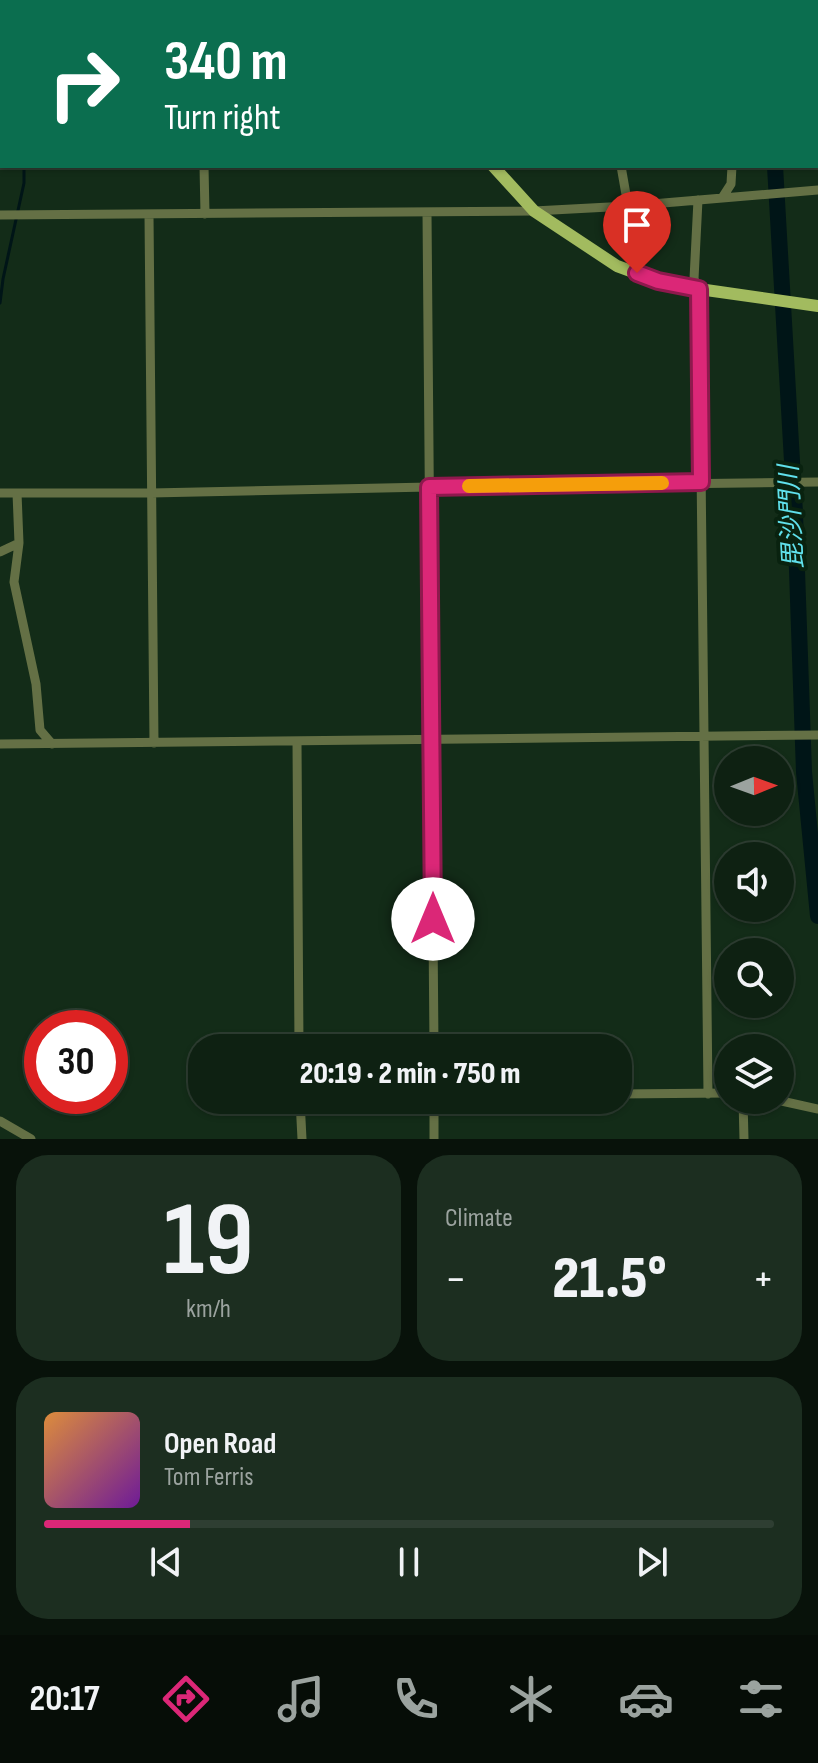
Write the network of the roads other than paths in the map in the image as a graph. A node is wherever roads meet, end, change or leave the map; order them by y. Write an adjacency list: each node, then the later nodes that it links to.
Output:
1 (204, 168): 11 (street)
2 (495, 168): 9 (main road)
3 (621, 168): 8 (street)
4 (732, 168): 6 (street)
5 (818, 190): 6 (street)
6 (722, 198): 7 (street)
7 (698, 200): 8 (street); 14 (street)
8 (628, 206): 9 (street)
9 (534, 211): 10 (street); 14 (main road)
10 (427, 212): 11 (street); 18 (street)
11 (205, 214): 13 (street)
12 (0, 215): 13 (street)
13 (149, 215): 21 (street)
14 (699, 289): 15 (main road); 16 (street)
15 (818, 306)
16 (701, 482): 17 (street); 18 (street); 25 (street)
17 (818, 482)
18 (429, 487): 21 (street); 26 (street)
19 (0, 493): 20 (street)
20 (17, 493): 21 (street); 22 (street)
21 (151, 493): 28 (street)
22 (19, 543): 23 (street); 30 (street)
23 (0, 552)
24 (818, 735): 25 (street)
25 (703, 737): 26 (street); 34 (street)
26 (432, 739): 27 (street); 32 (street)
27 (297, 741): 28 (street); 31 (street)
28 (154, 743): 30 (street)
29 (0, 744): 30 (street)
30 (52, 744)
31 (299, 1034)
32 (434, 1034)
33 (632, 1094): 34 (street)
34 (708, 1094): 35 (street)
35 (714, 1094)
36 (794, 1104): 37 (street)
37 (818, 1109)
38 (301, 1114): 43 (street)
39 (434, 1114): 44 (street)
40 (743, 1114): 45 (street)
41 (0, 1121): 42 (street)
42 (31, 1139)
43 (302, 1139)
44 (434, 1139)
45 (744, 1139)

